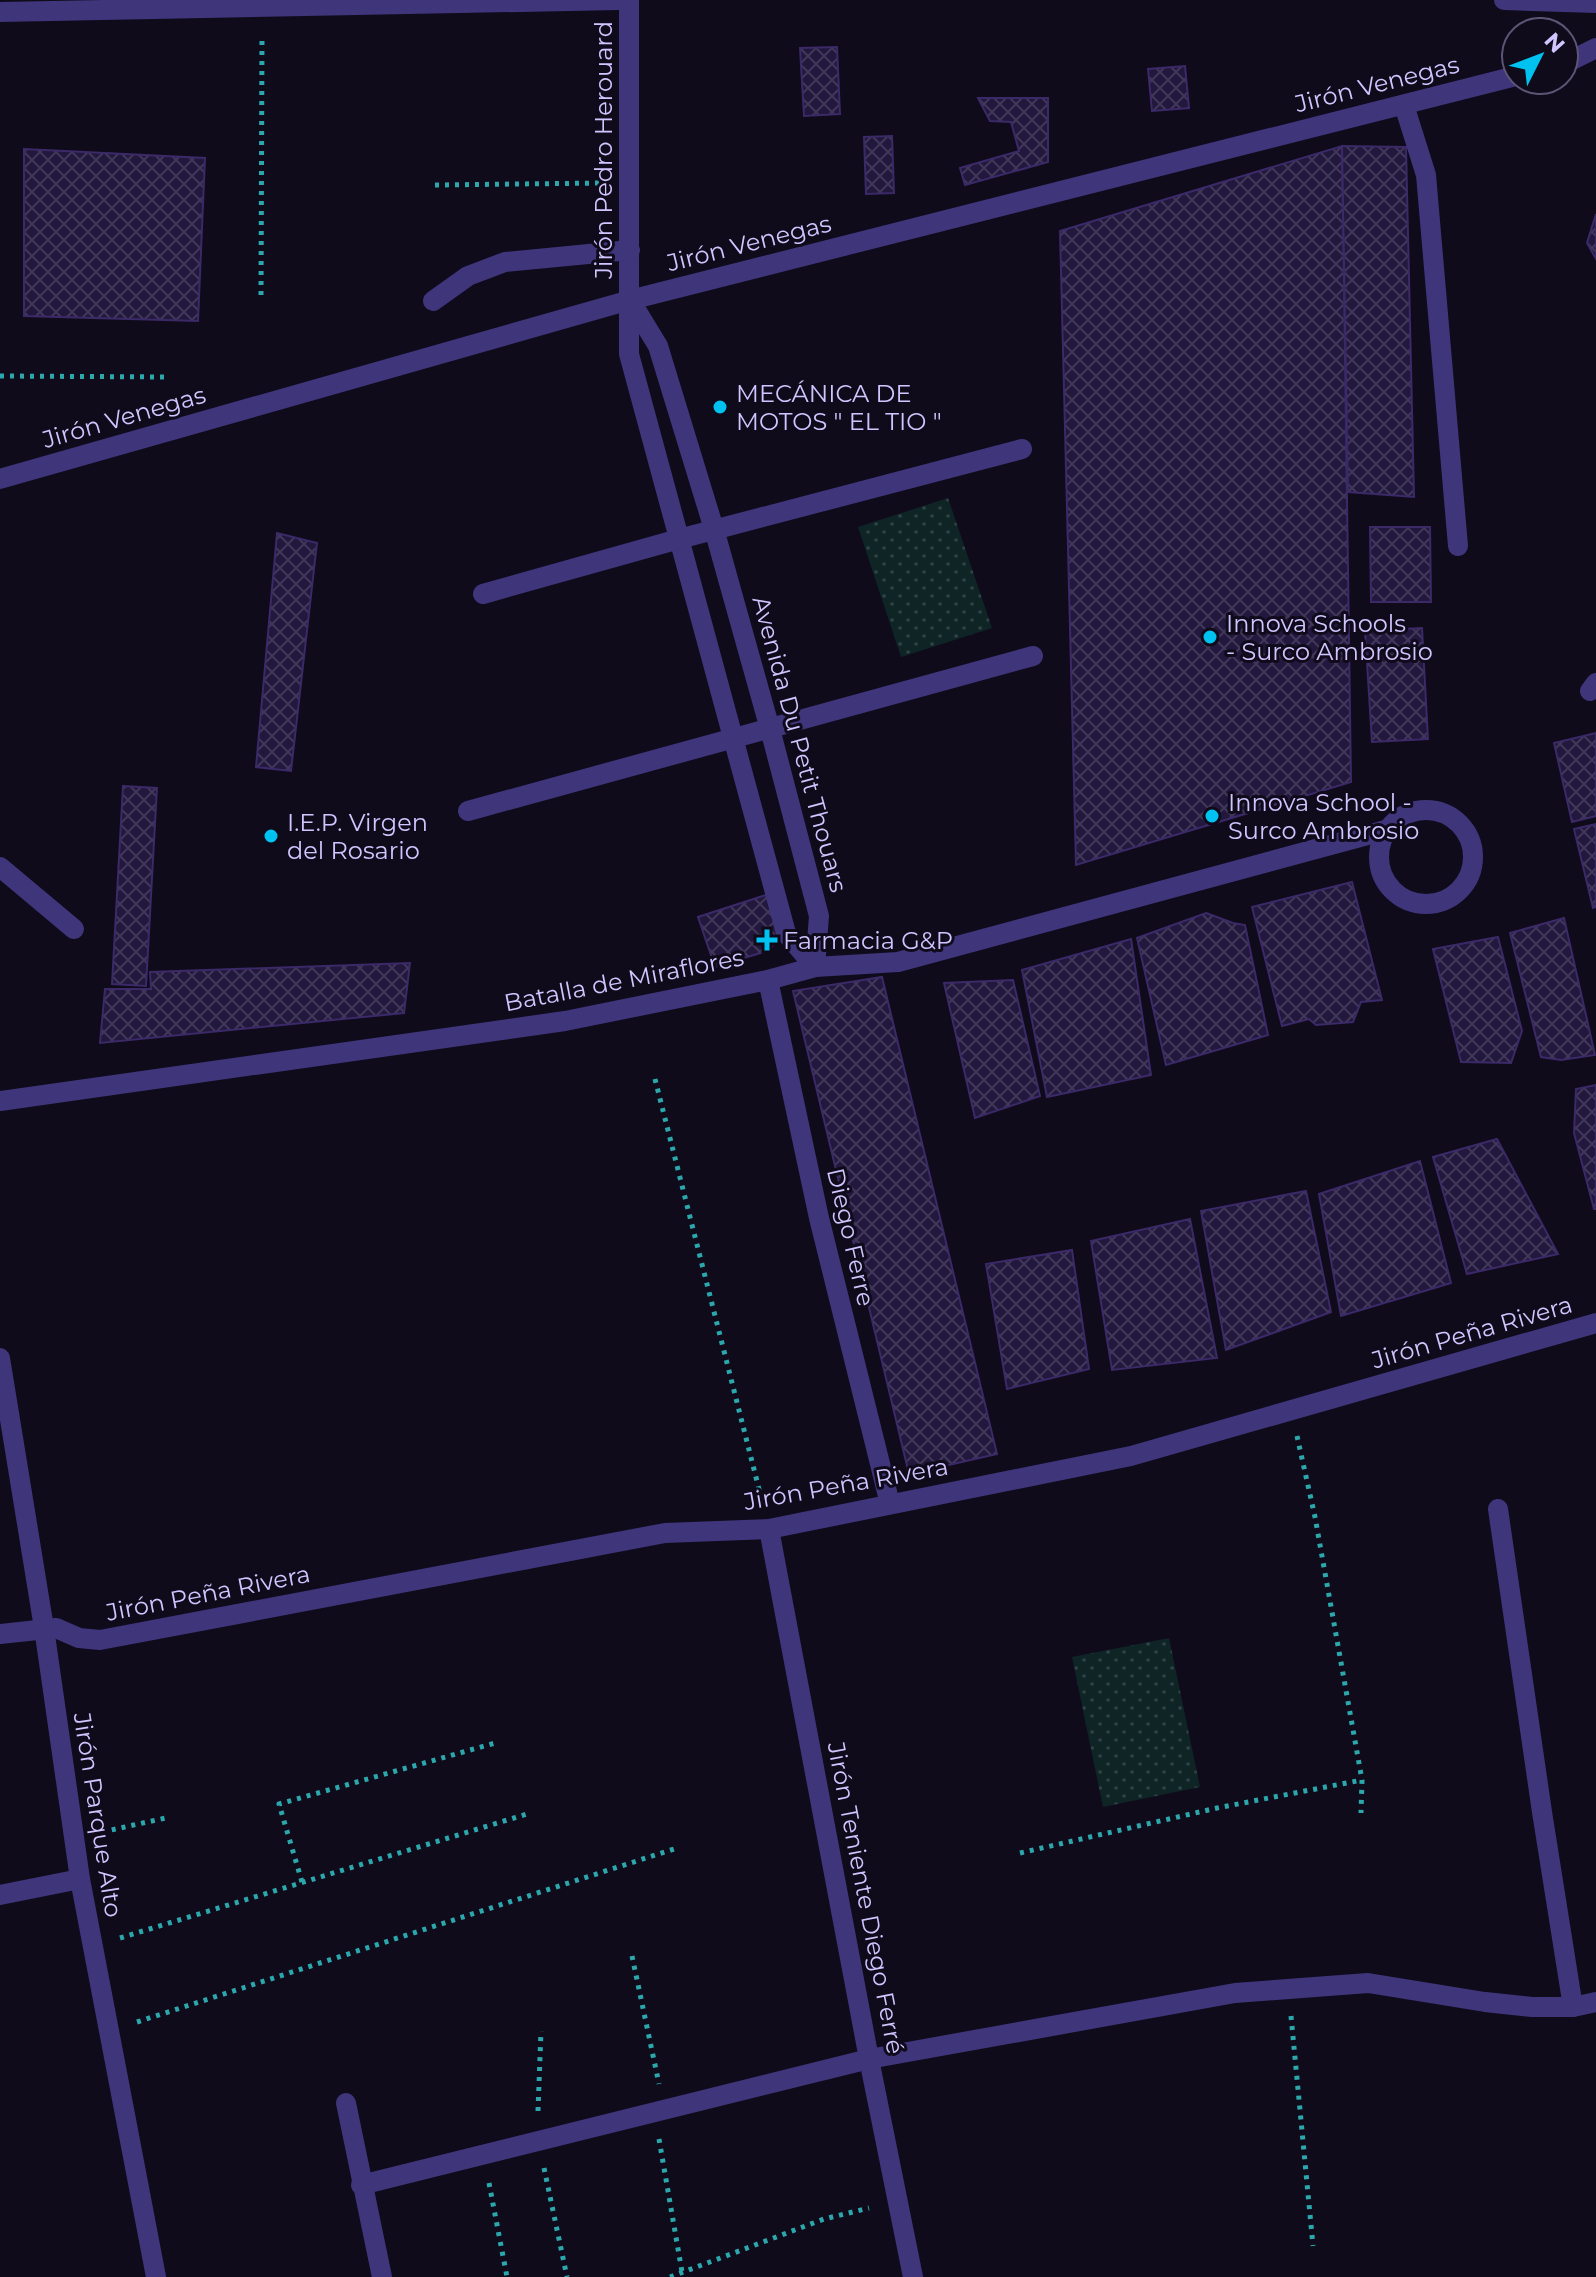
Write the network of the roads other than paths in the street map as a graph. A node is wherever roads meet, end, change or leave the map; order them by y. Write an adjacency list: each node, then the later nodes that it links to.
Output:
1 (618, 0): 5 (street)
2 (629, 0): 8 (street, Jirón Pedro Herouard)
3 (1504, 0): 4 (street)
4 (1586, 2)
5 (0, 12)
6 (1500, 80): 7 (street, Jirón Venegas)
7 (1404, 105): 9 (street, Jirón Venegas); 15 (street)
8 (630, 250): 9 (street, Jirón Pedro Herouard); 10 (street)
9 (630, 300): 12 (street, Jirón Venegas); 13 (street, Avenida Du Petit Thouars); 14 (street)
10 (433, 301)
11 (1022, 449): 13 (street)
12 (0, 479)
13 (714, 529): 14 (street); 18 (street, Avenida Du Petit Thouars)
14 (679, 539): 16 (street); 19 (street)
15 (1458, 546)
16 (483, 594)
17 (1033, 656): 18 (street)
18 (770, 729): 19 (street); 24 (street, Avenida Du Petit Thouars)
19 (735, 739): 20 (street); 24 (street)
20 (468, 811)
21 (1386, 830): 21 (street, Batalla de Miraflores); 24 (street, Batalla de Miraflores)
22 (0, 867): 23 (street)
23 (74, 929)
24 (815, 967): 25 (street, Batalla de Miraflores)
25 (768, 980): 26 (street, Batalla de Miraflores); 29 (street, Diego Ferre)
26 (0, 1101)
27 (1596, 1323): 29 (street, Jirón Peña Rivera)
28 (0, 1358): 32 (street, Jirón Parque Alto)
29 (890, 1504): 31 (street, Jirón Peña Rivera)
30 (1498, 1509): 37 (street)
31 (769, 1529): 32 (street, Jirón Peña Rivera); 38 (street, Jirón Teniente Diego Ferré)
32 (44, 1628): 33 (street, Jirón Peña Rivera); 34 (street, Jirón Parque Alto)
33 (0, 1634)
34 (80, 1879): 35 (street); 41 (street, Jirón Parque Alto)
35 (0, 1895)
36 (1596, 2002): 37 (street)
37 (1573, 2007): 38 (street)
38 (869, 2059): 40 (street); 43 (street, Jirón Teniente Diego Ferré)
39 (346, 2103): 40 (street)
40 (361, 2185): 42 (street)
41 (156, 2277)
42 (382, 2277)
43 (913, 2277)

